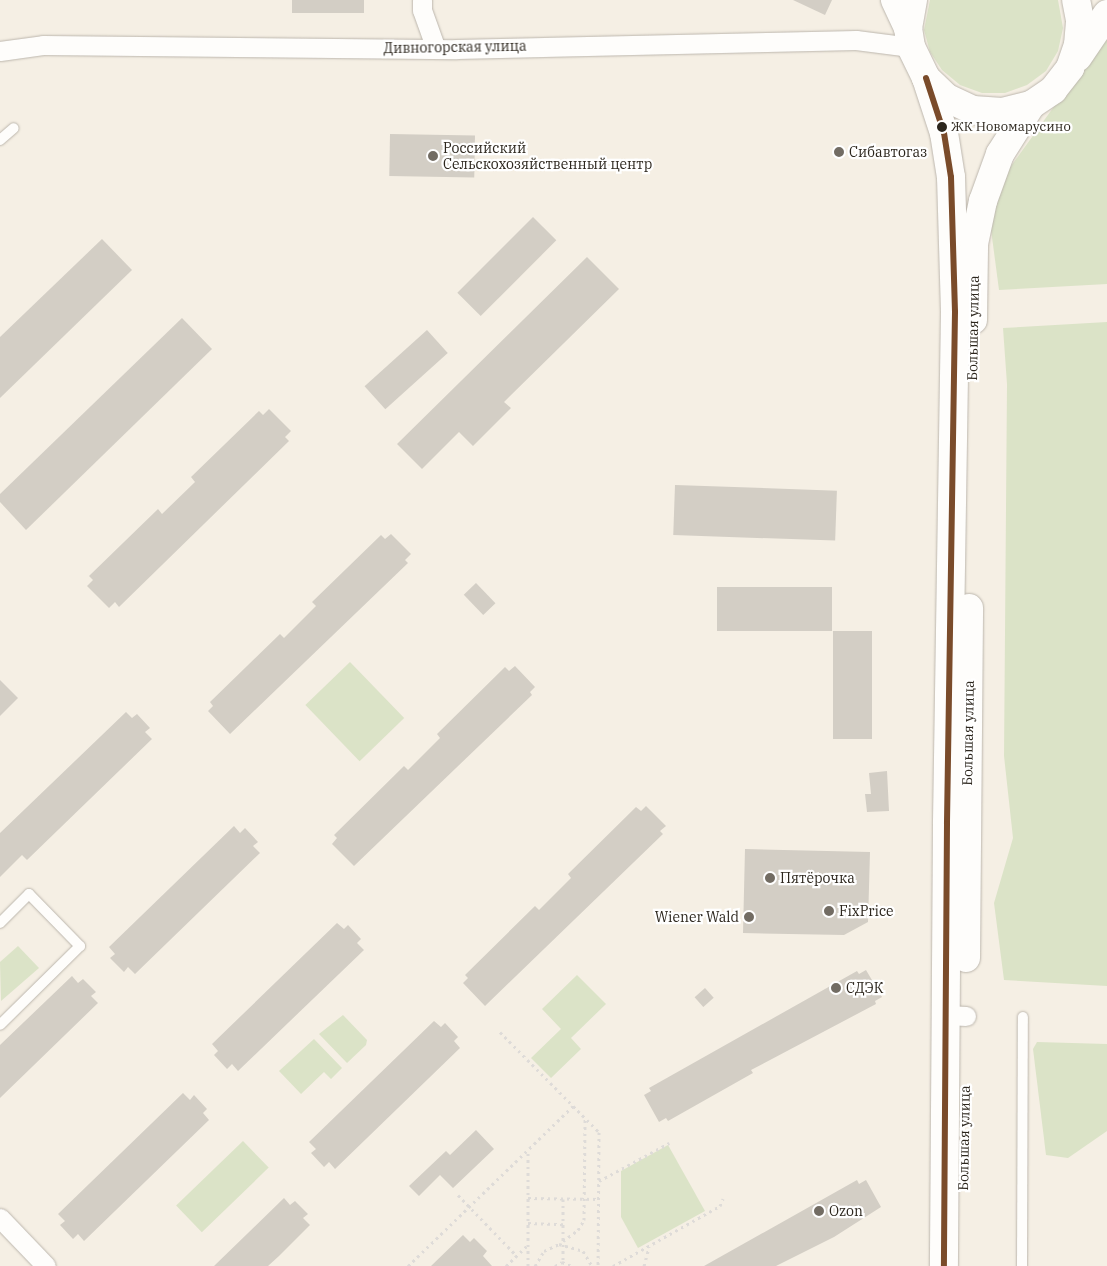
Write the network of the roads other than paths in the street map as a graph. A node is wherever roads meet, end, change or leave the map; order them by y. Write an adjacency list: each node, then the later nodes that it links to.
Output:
1 (422, 0): 7 (street)
2 (895, 0): 6 (main road)
3 (913, 0): 6 (main road)
4 (1076, 0): 9 (main road)
5 (1107, 14): 9 (main road)
6 (910, 38): 7 (street, Дивногорская улица); 10 (main road)
7 (436, 49): 8 (street, Дивногорская улица)
8 (0, 51)
9 (1070, 68): 11 (main road)
10 (926, 78): 11 (main road); 15 (main road, Большая улица)
11 (1031, 105): 15 (main road, Большая улица)
12 (14, 128): 13 (lane)
13 (0, 140)
14 (0, 922): 17 (lane)
15 (956, 1016): 20 (main road, Большая улица); 21 (main road, Большая улица)
16 (1024, 1017): 22 (lane)
17 (0, 1024)
18 (0, 1218): 19 (street)
19 (46, 1266)
20 (944, 1266)
21 (963, 1266)
22 (1022, 1266)

